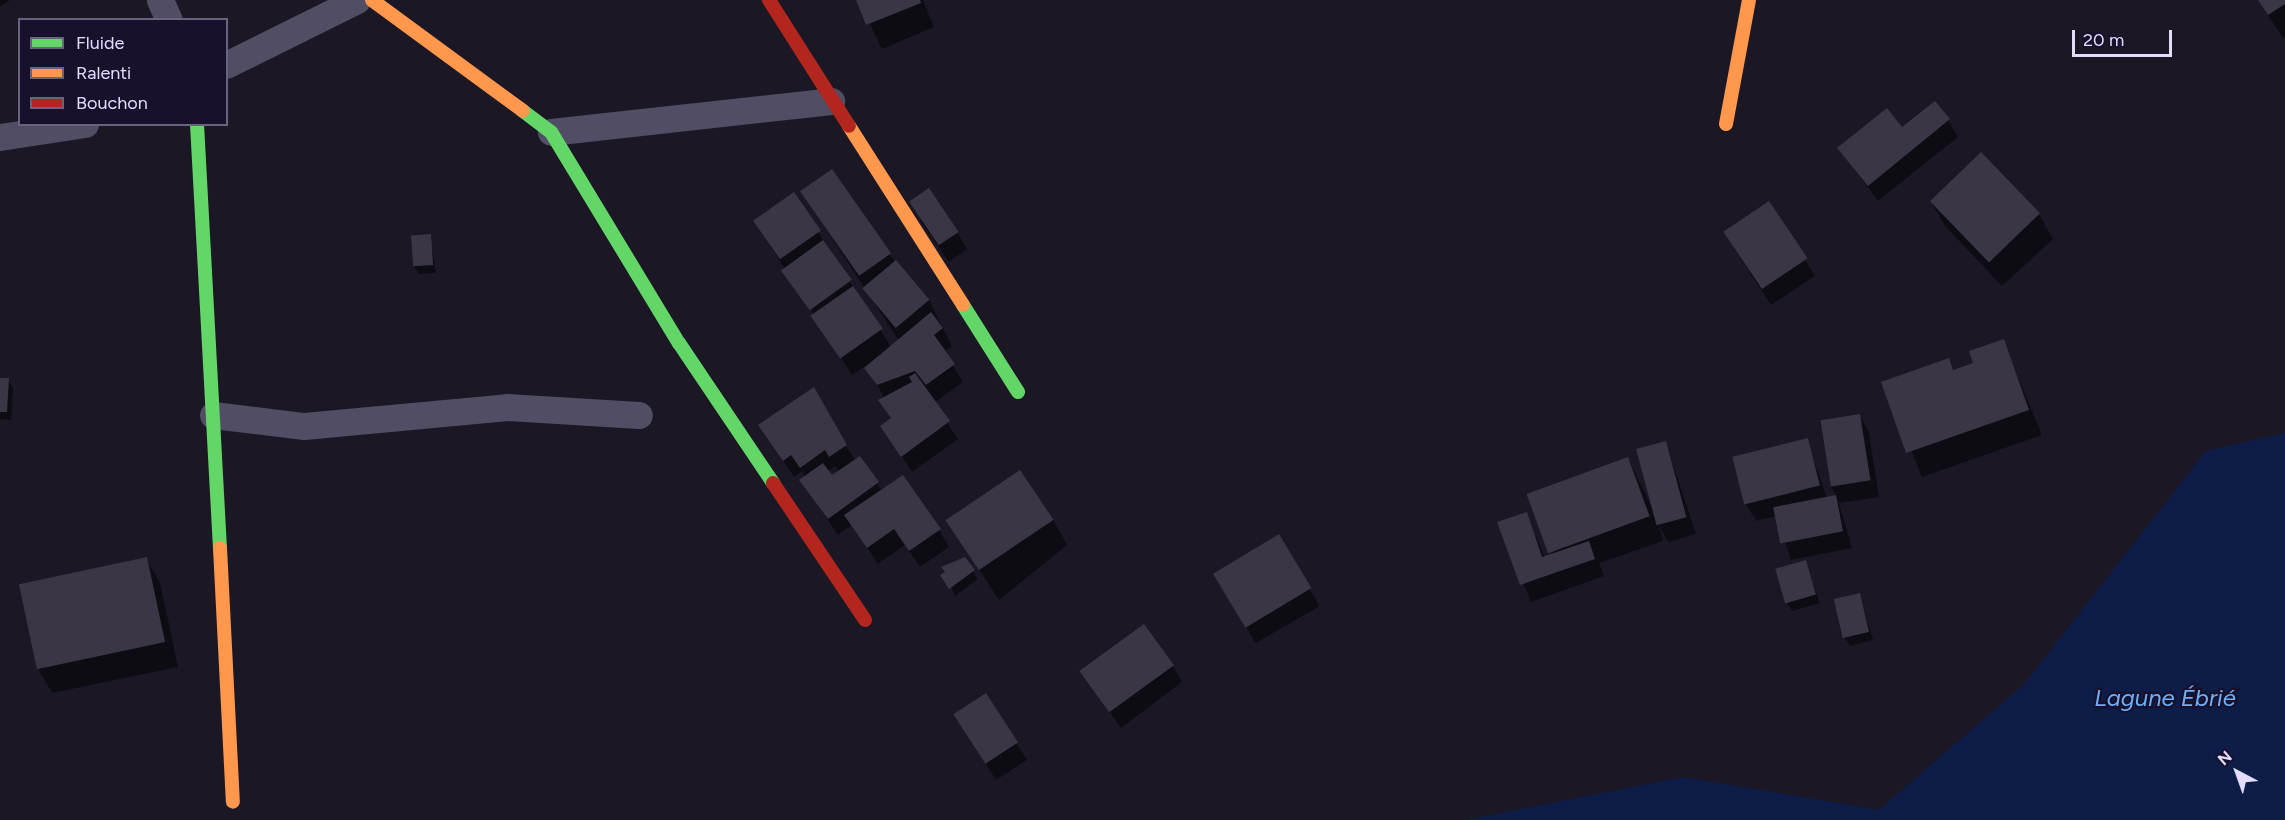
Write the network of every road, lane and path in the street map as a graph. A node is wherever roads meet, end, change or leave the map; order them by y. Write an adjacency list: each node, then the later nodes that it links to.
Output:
1 (160, 0): 6 (street)
2 (357, 0): 7 (street)
3 (372, 0): 12 (street)
4 (769, 0): 8 (street)
5 (1749, 0): 9 (street)
6 (168, 18)
7 (228, 64)
8 (831, 101): 12 (street); 14 (street)
9 (1726, 124)
10 (72, 126): 13 (street)
11 (197, 126): 15 (street)
12 (551, 132): 17 (street)
13 (0, 137)
14 (1018, 392)
15 (213, 415): 16 (street); 18 (street)
16 (639, 415)
17 (865, 620)
18 (233, 802)

